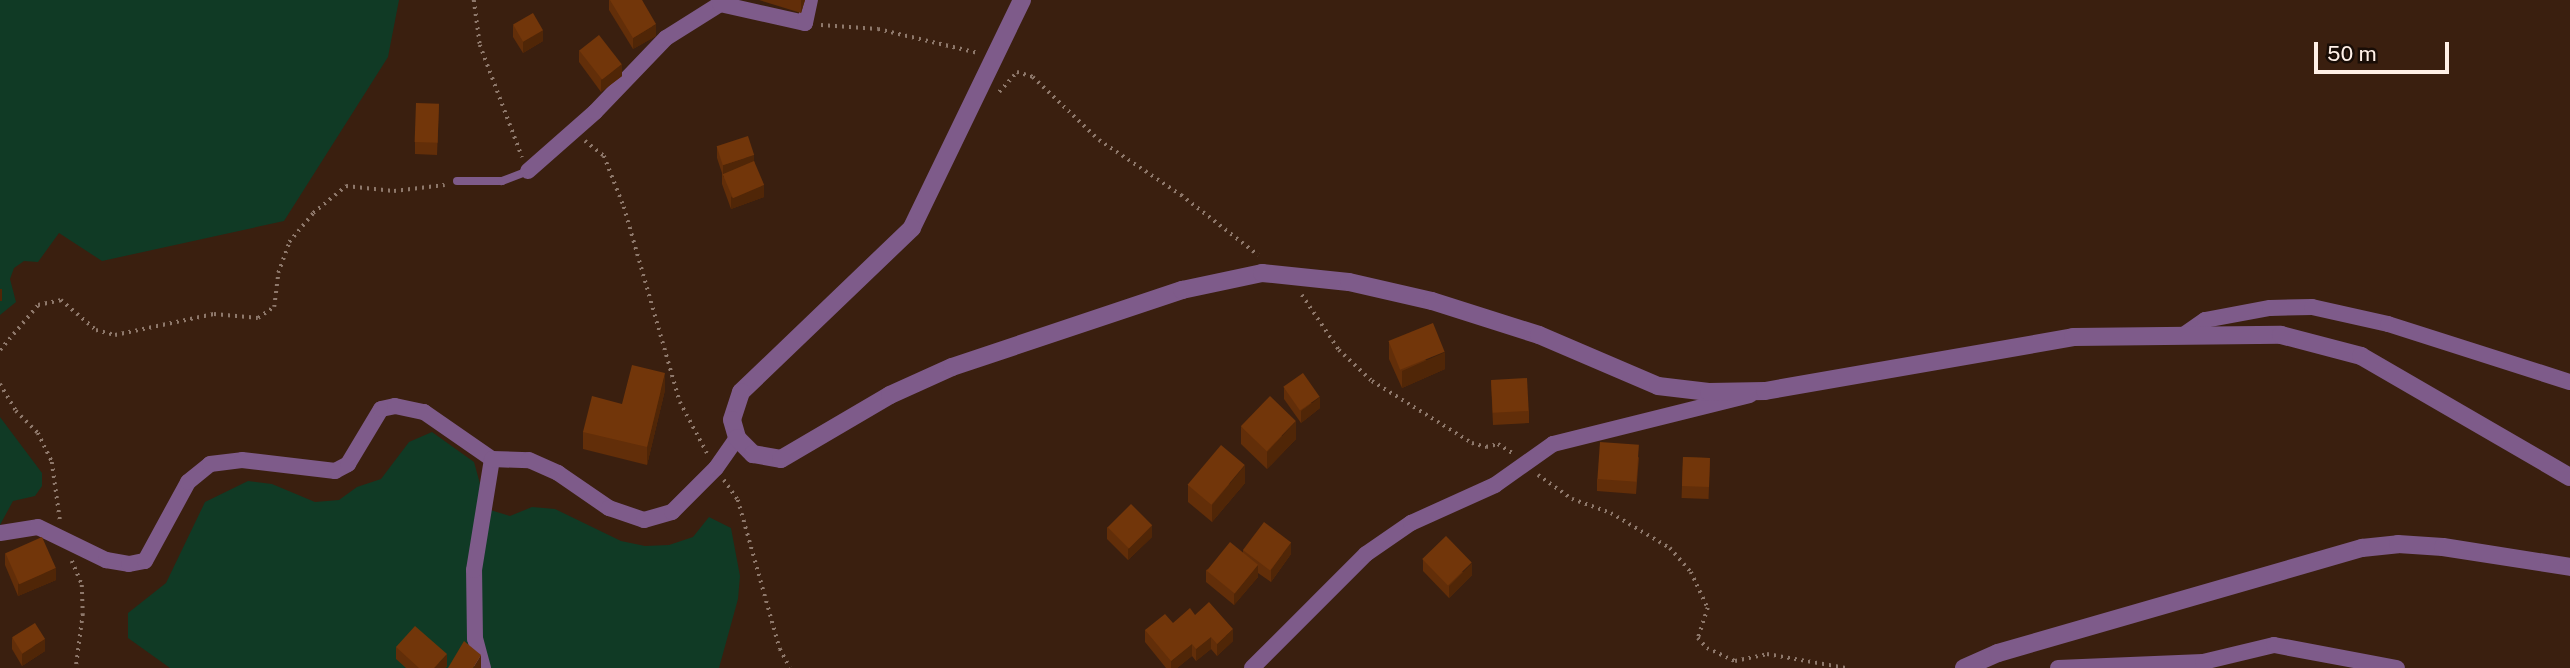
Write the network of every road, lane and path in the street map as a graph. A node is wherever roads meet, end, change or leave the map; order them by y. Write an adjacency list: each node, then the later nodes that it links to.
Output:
1 (474, 0): 8 (path)
2 (810, 0): 4 (street)
3 (1022, 0): 5 (street)
4 (805, 23): 5 (path); 7 (street)
5 (996, 59): 6 (street)
6 (980, 94): 10 (path); 15 (street)
7 (571, 130): 8 (street); 18 (path)
8 (528, 171): 9 (lane)
9 (457, 181): 12 (path)
10 (1289, 276): 14 (street); 15 (street); 17 (path)
11 (2182, 336): 13 (street); 14 (street); 19 (street)
12 (0, 350)
13 (2570, 382)
14 (1765, 391): 17 (street)
15 (737, 439): 18 (street)
16 (492, 459): 18 (street); 20 (street); 22 (street)
17 (1525, 464): 24 (street); 25 (path)
18 (716, 468): 23 (path)
19 (2570, 477)
20 (0, 533)
21 (2570, 567): 26 (street)
22 (483, 668)
23 (790, 668)
24 (1252, 668)
25 (1846, 668)
26 (1964, 668)
27 (2058, 668): 28 (street)
28 (2397, 668)

